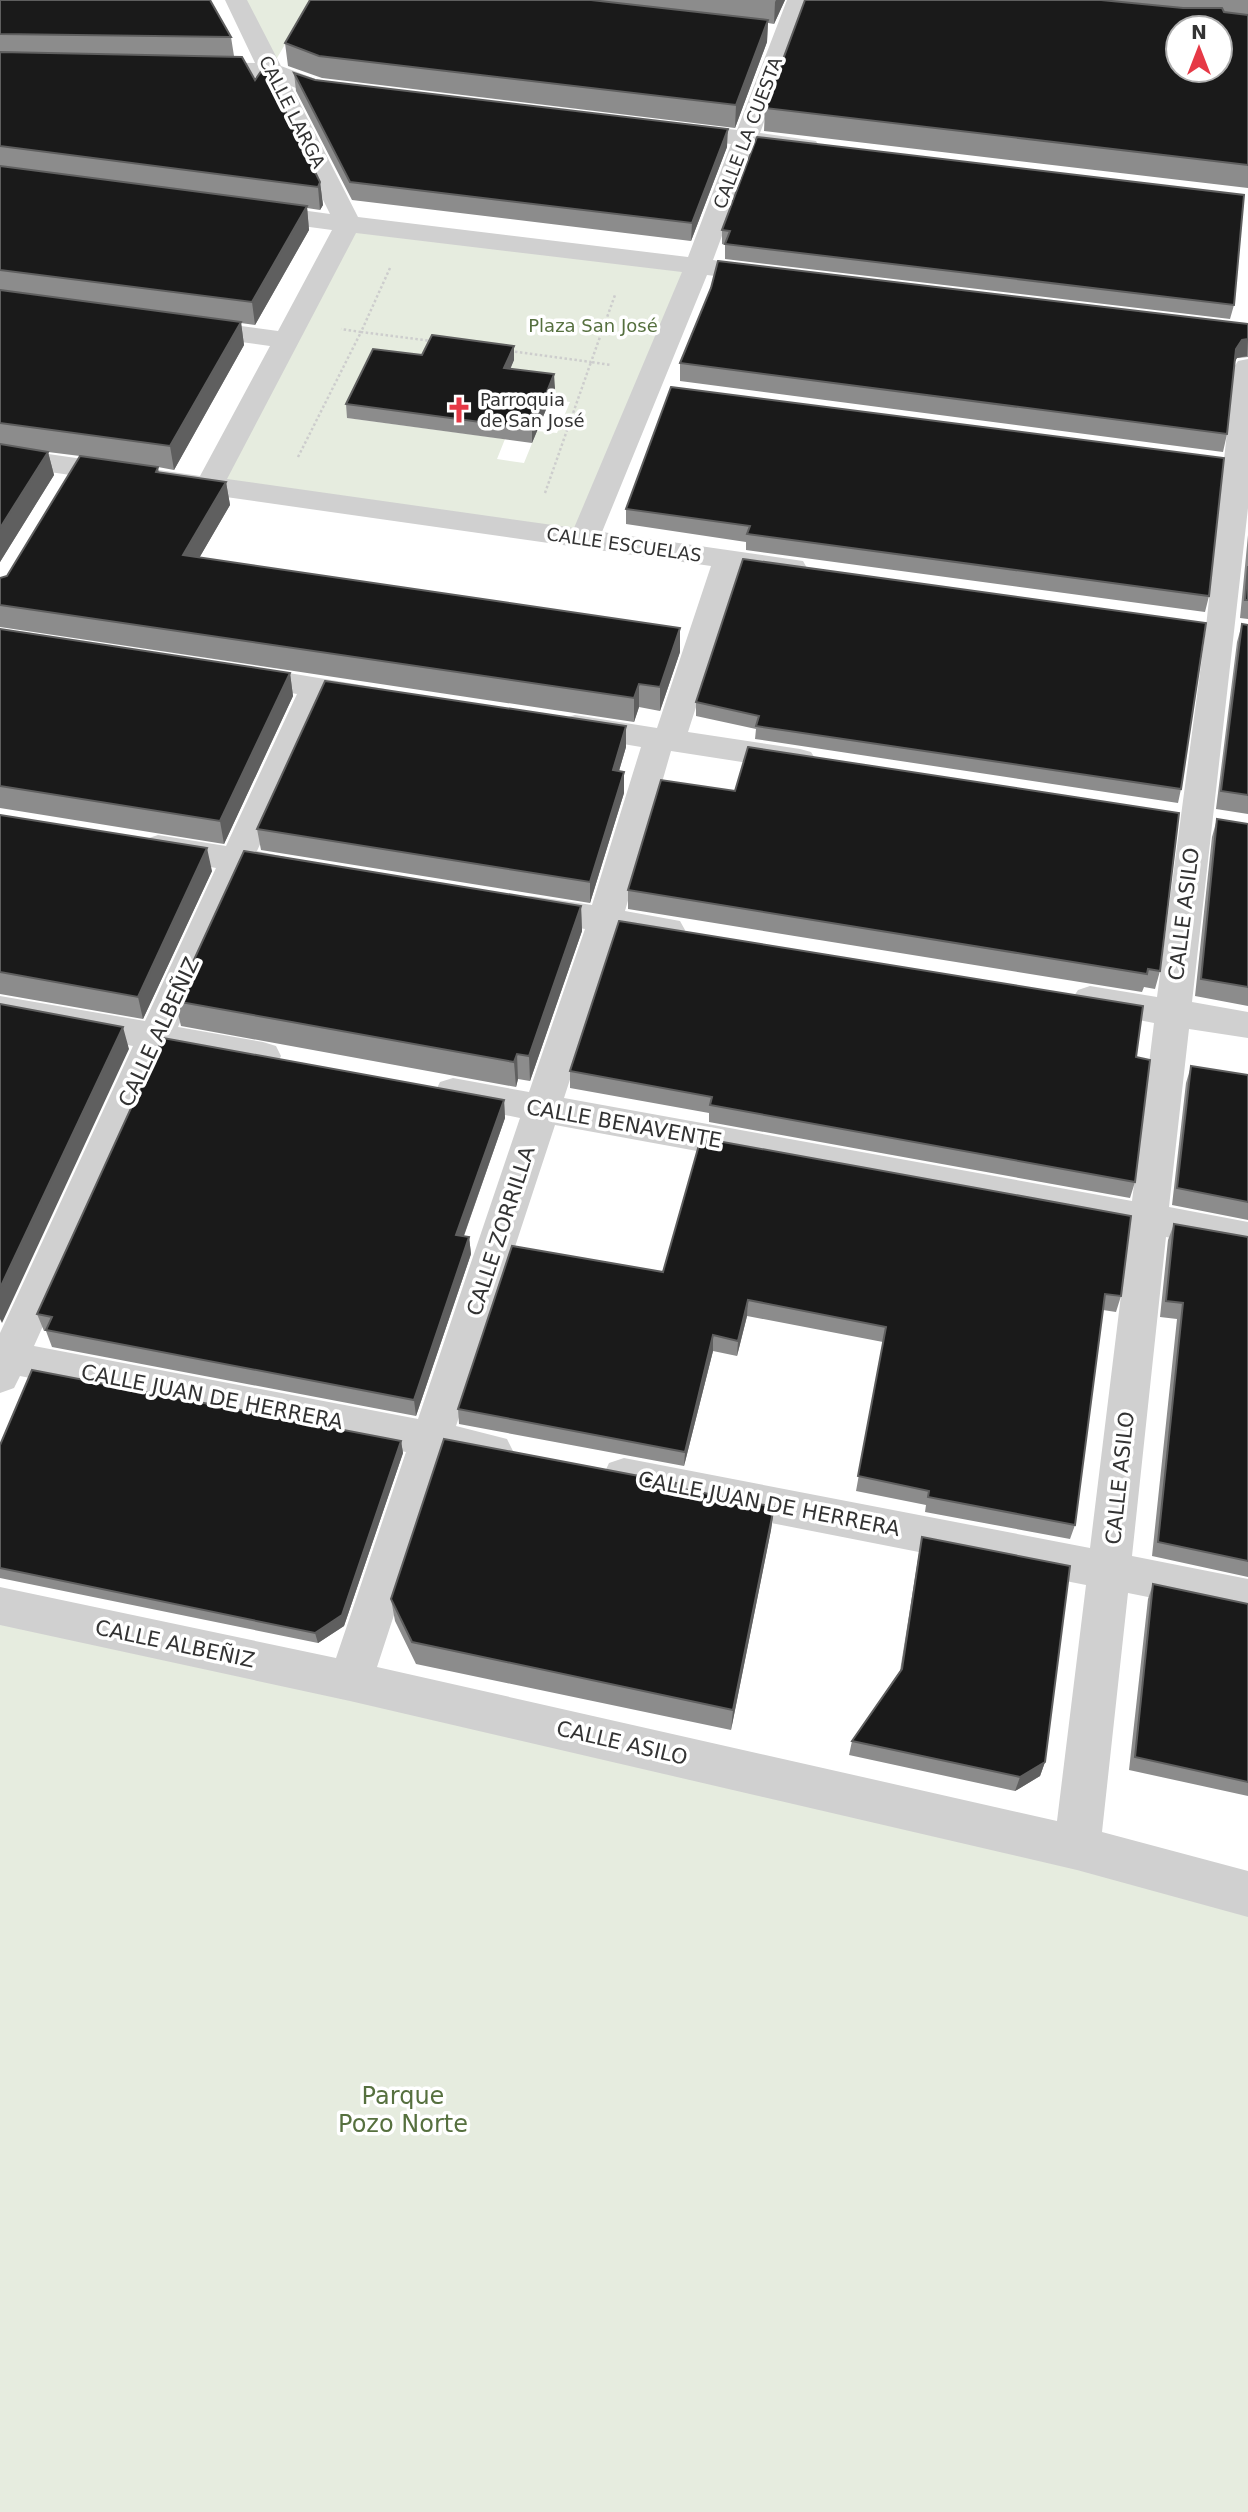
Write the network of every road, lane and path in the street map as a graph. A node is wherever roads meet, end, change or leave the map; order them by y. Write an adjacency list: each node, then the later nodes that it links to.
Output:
1 (236, 0): 7 (street, CALLE LARGA)
2 (798, 0): 4 (street, CALLE LA CUESTA)
3 (758, 32): 4 (street)
4 (785, 35): 10 (street, CALLE LA CUESTA)
5 (284, 47): 7 (street)
6 (181, 68): 7 (street)
7 (270, 70): 8 (street); 13 (street, CALLE LARGA)
8 (372, 95)
9 (658, 128): 10 (street)
10 (746, 139): 11 (street); 15 (street, CALLE LA CUESTA)
11 (827, 148)
12 (228, 208): 13 (street)
13 (348, 224): 15 (street); 20 (street)
14 (392, 265): 19 (path)
15 (698, 266): 16 (street); 30 (street)
16 (753, 272)
17 (617, 290): 23 (path)
18 (163, 324): 20 (street)
19 (361, 332): 21 (path); 26 (path)
20 (286, 340): 28 (street)
21 (442, 342)
22 (510, 351): 23 (path)
23 (591, 362): 29 (path)
24 (1248, 367): 27 (street, CALLE ASILO)
25 (0, 456): 28 (street, CALLE ESCUELAS)
26 (310, 458)
27 (1232, 464): 33 (street, CALLE ASILO)
28 (209, 486): 30 (street, CALLE ESCUELAS)
29 (544, 494)
30 (584, 540): 31 (street, CALLE ESCUELAS)
31 (728, 560): 32 (street, CALLE ESCUELAS); 38 (street, CALLE ZORRILLA)
32 (824, 573)
33 (1221, 627): 48 (street, CALLE ASILO)
34 (206, 670): 35 (street)
35 (316, 687): 36 (street); 41 (street, CALLE ALBEÑIZ)
36 (399, 699)
37 (550, 722): 38 (street)
38 (664, 739): 39 (street); 44 (street, CALLE ZORRILLA)
39 (831, 764)
40 (132, 843): 41 (street)
41 (237, 860): 42 (street); 50 (street, CALLE ALBEÑIZ)
42 (318, 873)
43 (506, 904): 44 (street)
44 (605, 920): 45 (street); 53 (street, CALLE ZORRILLA)
45 (692, 934)
46 (1063, 995): 48 (street)
47 (0, 1009): 50 (street)
48 (1173, 1012): 49 (street); 54 (street, CALLE ASILO)
49 (1248, 1025)
50 (158, 1037): 51 (street); 56 (street, CALLE ALBEÑIZ)
51 (295, 1062)
52 (418, 1086): 53 (street, CALLE BENAVENTE)
53 (542, 1109): 54 (street, CALLE BENAVENTE); 57 (street, CALLE ZORRILLA)
54 (1149, 1219): 55 (street, CALLE BENAVENTE); 60 (street, CALLE ASILO)
55 (1248, 1237)
56 (3, 1363): 57 (street, CALLE JUAN DE HERRERA)
57 (432, 1439): 58 (street, CALLE JUAN DE HERRERA); 63 (street, CALLE ZORRILLA)
58 (527, 1457)
59 (594, 1470): 60 (street, CALLE JUAN DE HERRERA)
60 (1110, 1569): 61 (street, CALLE JUAN DE HERRERA); 64 (street, CALLE ASILO)
61 (1248, 1598)
62 (0, 1606): 63 (street, CALLE ALBEÑIZ)
63 (350, 1682): 64 (street, CALLE ASILO)
64 (1077, 1848): 65 (street)
65 (1248, 1894)

